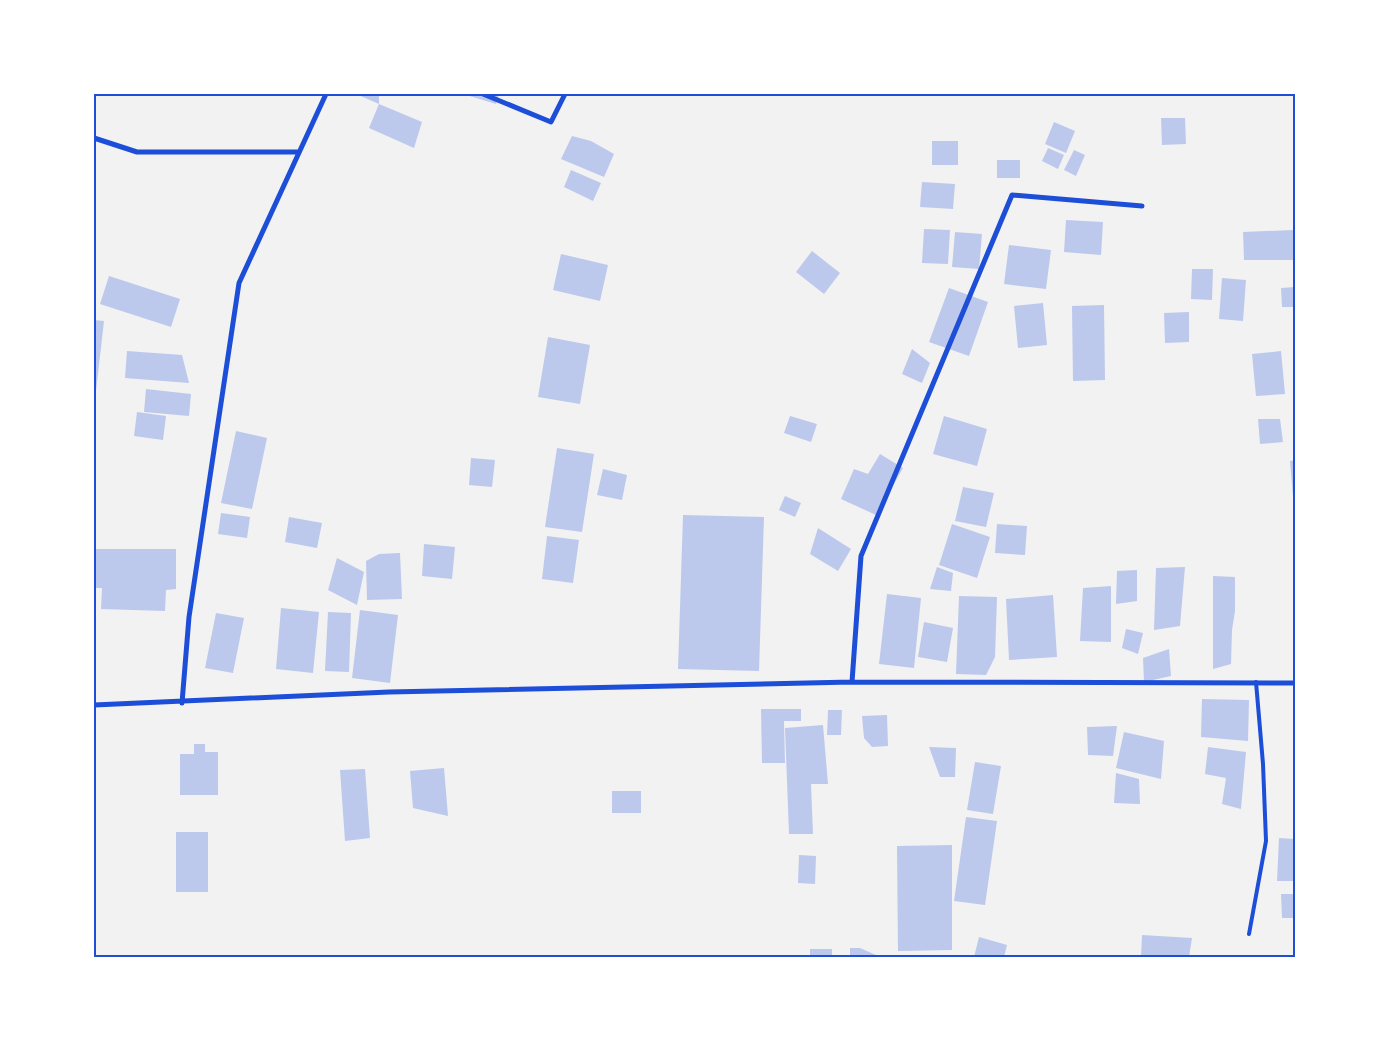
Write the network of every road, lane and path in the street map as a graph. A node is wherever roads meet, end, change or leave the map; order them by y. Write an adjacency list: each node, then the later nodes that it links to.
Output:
1 (326, 94): 5 (street)
2 (482, 94): 3 (street)
3 (566, 94)
4 (94, 138): 5 (street)
5 (299, 152): 10 (street)
6 (1142, 206): 7 (street)
7 (852, 682): 8 (street); 10 (street)
8 (1256, 682): 9 (street); 12 (lane)
9 (1295, 683)
10 (182, 703): 11 (street)
11 (94, 705)
12 (1249, 934)

